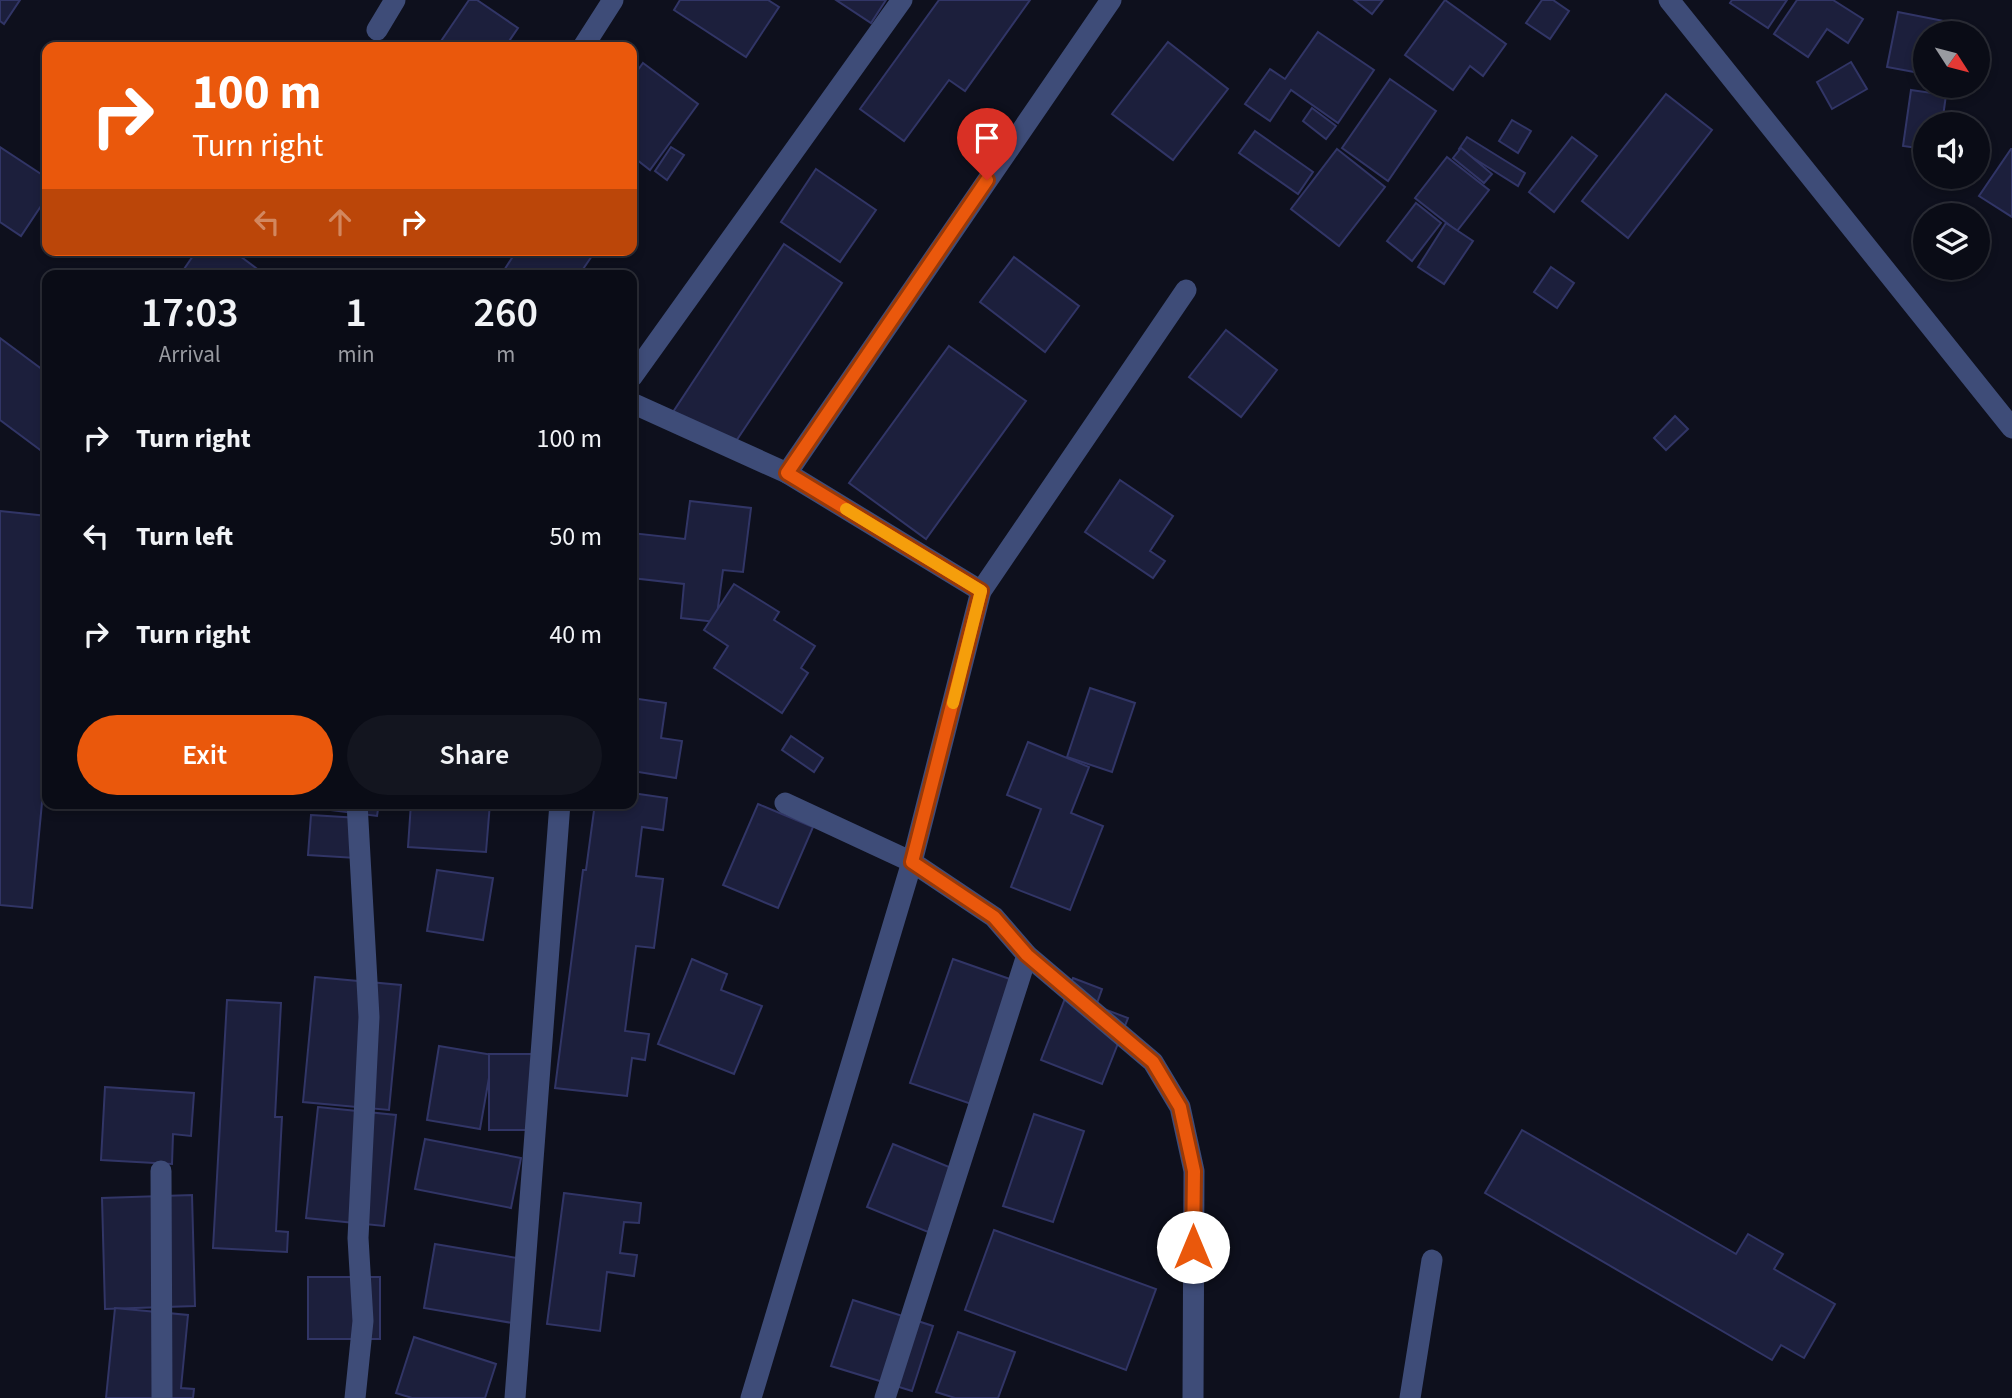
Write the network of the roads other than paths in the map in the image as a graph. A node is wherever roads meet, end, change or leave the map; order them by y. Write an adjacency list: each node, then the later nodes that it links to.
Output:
1 (395, 0): 6 (street)
2 (613, 0): 7 (street)
3 (902, 0): 9 (street)
4 (1111, 0): 12 (street)
5 (1669, 0): 11 (street)
6 (377, 30)
7 (586, 42)
8 (1186, 290): 13 (street)
9 (637, 370)
10 (637, 405): 12 (street)
11 (2012, 428)
12 (787, 473): 13 (street)
13 (981, 591): 17 (street)
14 (785, 803): 17 (street)
15 (357, 809): 22 (street)
16 (560, 809): 23 (street)
17 (912, 862): 18 (street); 24 (street)
18 (1027, 955): 25 (street); 26 (street)
19 (161, 1171): 21 (street)
20 (1433, 1260): 27 (street)
21 (162, 1398)
22 (355, 1398)
23 (515, 1398)
24 (751, 1398)
25 (885, 1398)
26 (1193, 1398)
27 (1410, 1398)

